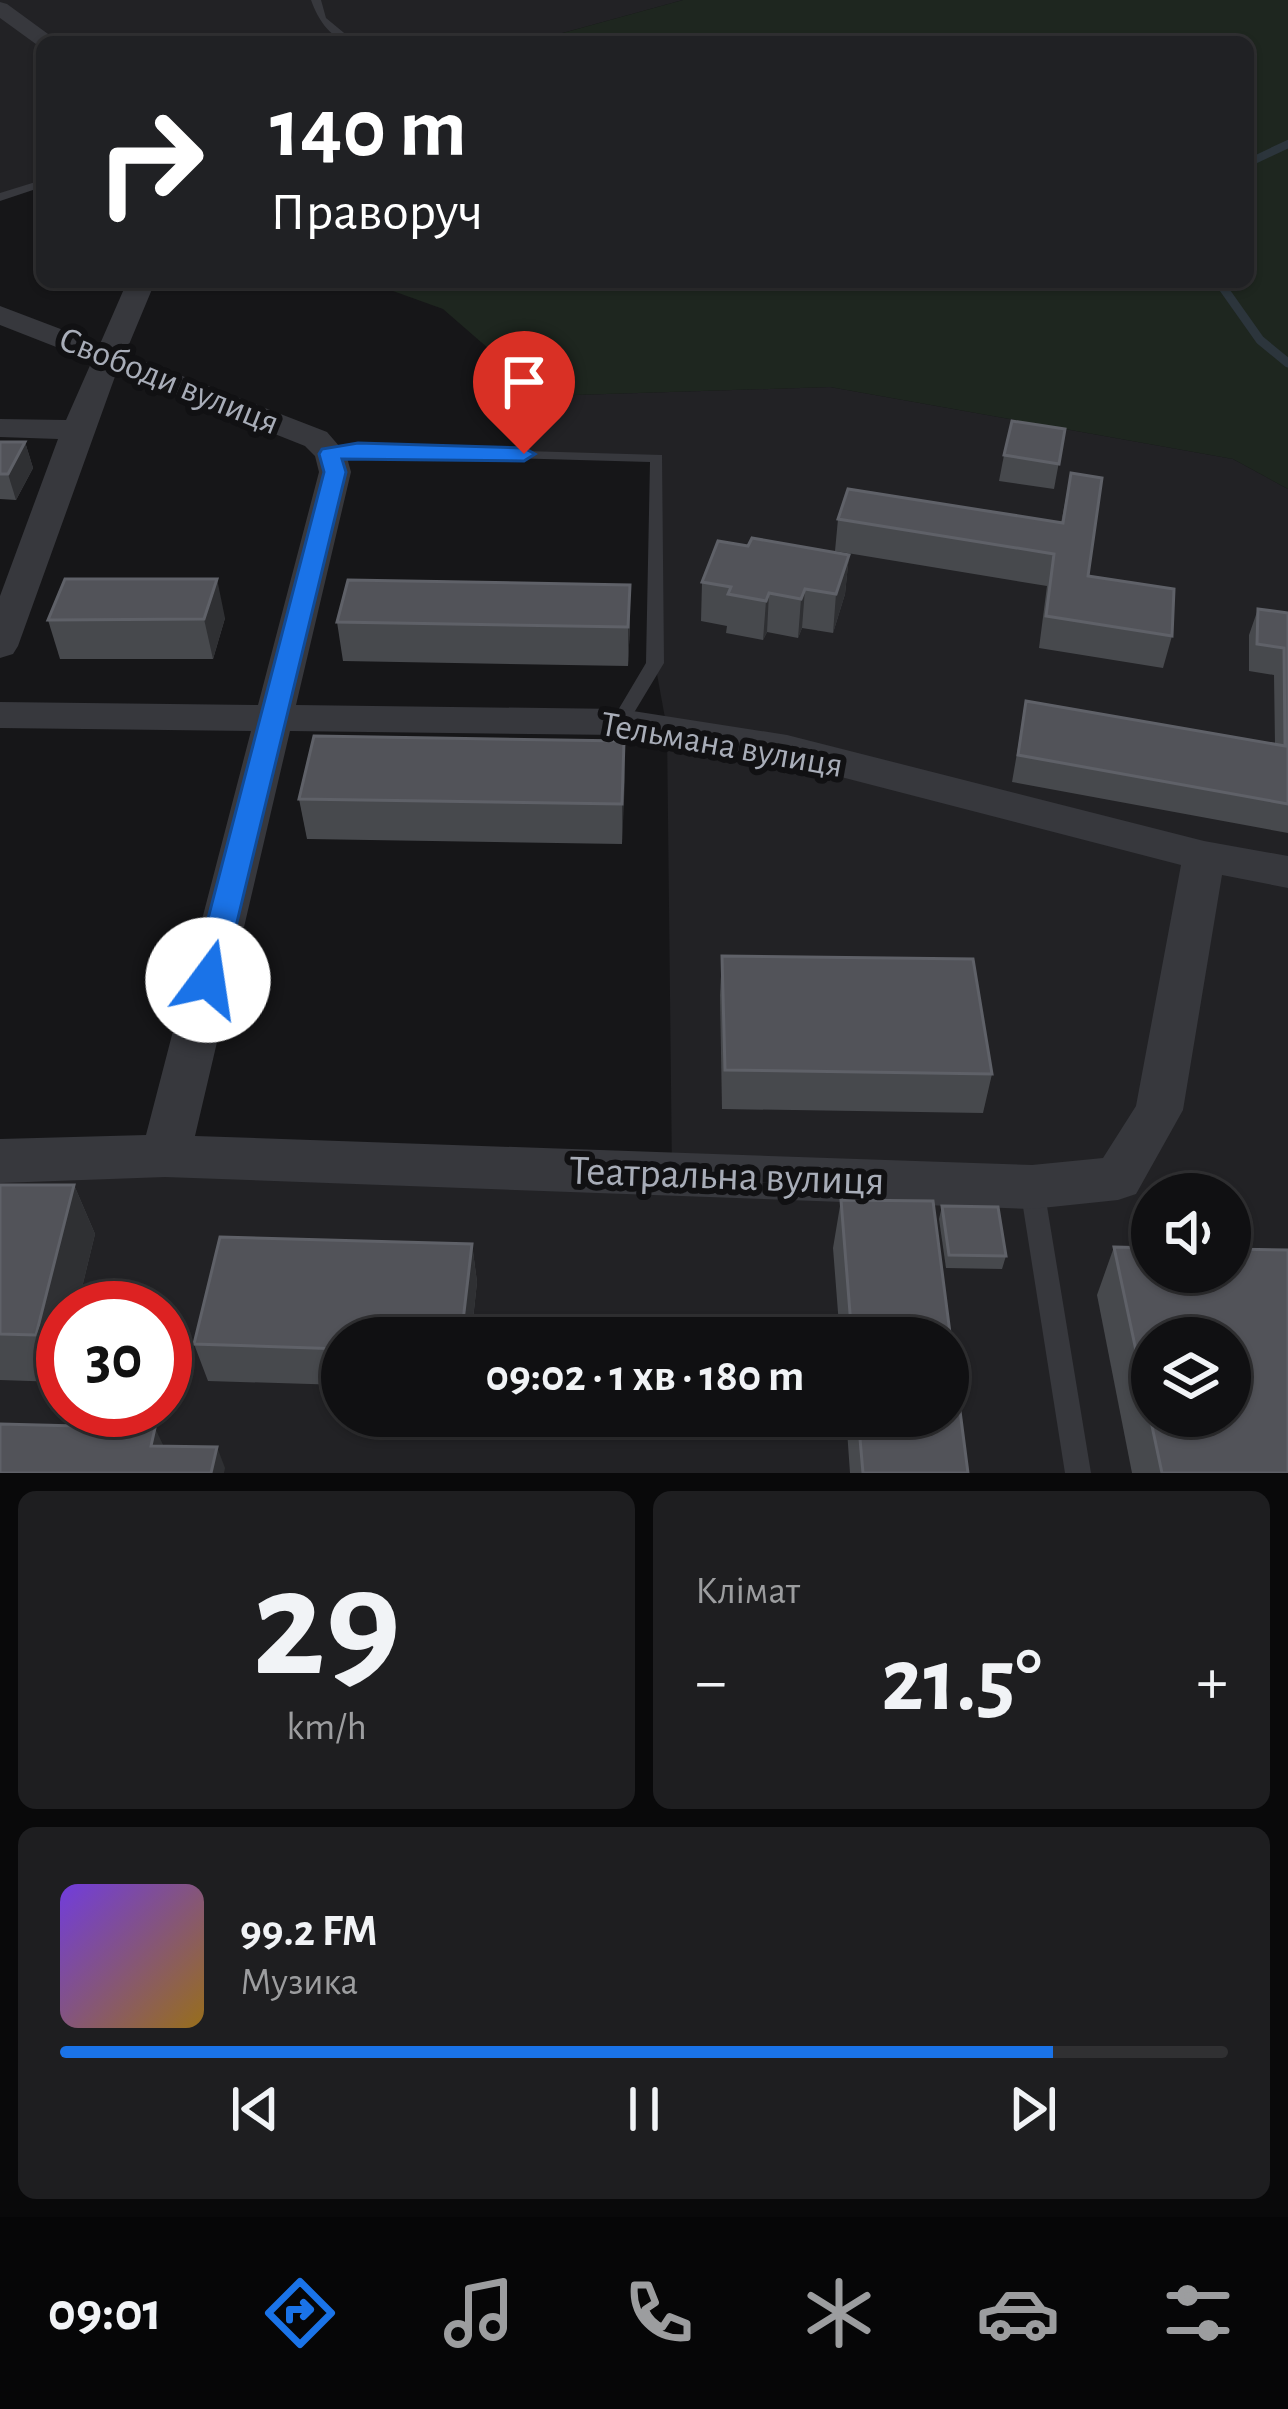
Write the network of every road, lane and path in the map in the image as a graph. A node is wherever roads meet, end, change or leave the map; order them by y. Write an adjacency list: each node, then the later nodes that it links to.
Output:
1 (316, 0): 4 (lane)
2 (0, 8): 3 (street)
3 (40, 36)
4 (343, 36)
5 (36, 185): 6 (lane)
6 (0, 197)
7 (138, 288): 9 (street)
8 (0, 315): 9 (street, Свободи вулиця)
9 (107, 357): 11 (street); 12 (street, Свободи вулиця)
10 (0, 428): 11 (street)
11 (77, 430): 13 (street)
12 (330, 454): 15 (street); 16 (lane)
13 (0, 646)
14 (0, 715): 15 (street, Тельмана вулиця)
15 (272, 716): 16 (street, Тельмана вулиця); 19 (street)
16 (620, 722): 17 (street, Тельмана вулиця)
17 (1204, 856): 18 (street, Тельмана вулиця); 21 (street, Театральна вулиця)
18 (1288, 872)
19 (165, 1156): 20 (street, Театральна вулиця); 21 (street, Театральна вулиця)
20 (0, 1161)
21 (1032, 1187): 22 (lane)
22 (1078, 1473)

